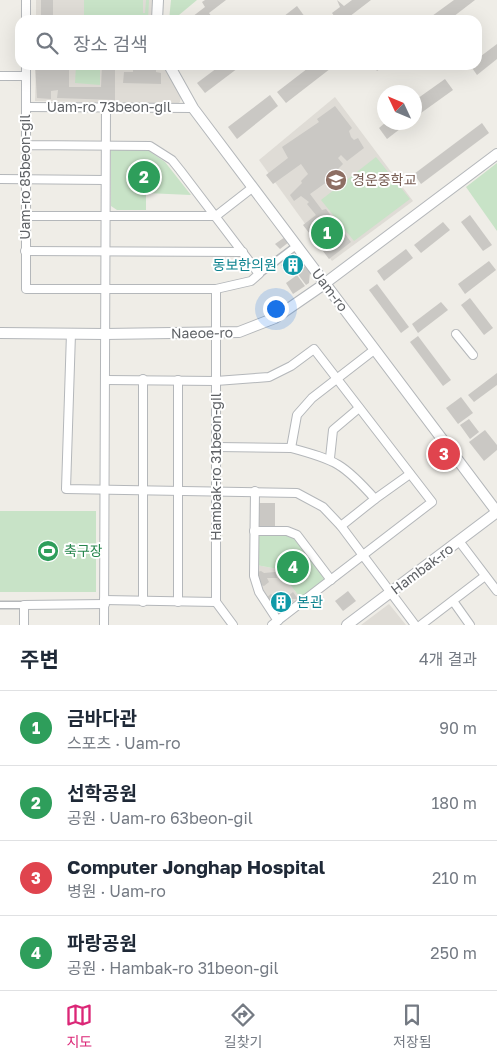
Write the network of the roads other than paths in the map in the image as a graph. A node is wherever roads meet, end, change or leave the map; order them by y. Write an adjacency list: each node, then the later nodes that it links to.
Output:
1 (26, 0): 3 (street)
2 (158, 0): 4 (street)
3 (26, 15)
4 (157, 15)
5 (26, 70): 8 (street, Uam-ro 85beon-gil)
6 (172, 70): 11 (street, Uam-ro)
7 (0, 76): 8 (street)
8 (26, 76): 9 (street, Uam-ro 85beon-gil)
9 (26, 107): 10 (street, Uam-ro 73beon-gil); 13 (street, Uam-ro 85beon-gil)
10 (106, 107): 11 (street, Uam-ro 73beon-gil); 12 (street)
11 (192, 108): 18 (street, Uam-ro)
12 (106, 144): 13 (street); 17 (street); 21 (street)
13 (26, 145): 16 (street, Uam-ro 85beon-gil)
14 (497, 154): 27 (street, Naeoe-ro)
15 (0, 179): 16 (street)
16 (25, 179): 17 (street); 20 (street, Uam-ro 85beon-gil)
17 (106, 180): 19 (street)
18 (252, 188): 21 (street); 22 (street, Uam-ro)
19 (106, 215): 20 (street); 21 (street); 24 (street)
20 (26, 216): 23 (street, Uam-ro 85beon-gil)
21 (216, 216): 25 (street)
22 (296, 246): 26 (street); 27 (street, Uam-ro)
23 (25, 251): 24 (street); 28 (street, Uam-ro 85beon-gil)
24 (106, 252): 25 (street); 28 (street)
25 (243, 252): 26 (street)
26 (259, 274): 29 (street)
27 (325, 283): 31 (street, Naeoe-ro); 35 (street, Uam-ro)
28 (105, 289): 29 (street); 33 (street)
29 (216, 289): 31 (street, Hambak-ro 31beon-gil)
30 (0, 333): 32 (street, Naeoe-ro)
31 (217, 333): 33 (street, Naeoe-ro); 41 (street, Hambak-ro 31beon-gil)
32 (71, 334): 33 (street, Naeoe-ro); 47 (street)
33 (105, 334): 39 (street)
34 (456, 334): 36 (street)
35 (374, 350): 37 (street); 53 (street, Uam-ro)
36 (473, 355)
37 (338, 378): 41 (street); 42 (street); 44 (street)
38 (143, 379): 39 (street); 40 (street); 48 (street)
39 (106, 380): 47 (street)
40 (178, 380): 41 (street); 49 (street)
41 (216, 380): 43 (street, Hambak-ro 31beon-gil)
42 (360, 408): 45 (street); 46 (street)
43 (216, 447): 44 (street); 50 (street, Hambak-ro 31beon-gil)
44 (291, 448): 45 (street)
45 (330, 458): 52 (street)
46 (410, 474): 52 (street); 57 (street)
47 (105, 490): 48 (street); 63 (street)
48 (143, 490): 49 (street); 64 (street)
49 (178, 490): 50 (street); 65 (street)
50 (216, 491): 51 (street); 66 (street, Hambak-ro 31beon-gil)
51 (255, 491): 54 (street); 55 (street)
52 (375, 499): 54 (street)
53 (497, 512): 56 (street, Hambak-ro)
54 (340, 526): 57 (street)
55 (254, 531): 59 (street); 69 (street)
56 (459, 540): 58 (street); 61 (street, Hambak-ro)
57 (362, 556): 59 (street); 61 (street)
58 (486, 576): 60 (street); 62 (street)
59 (331, 580): 69 (street)
60 (497, 591)
61 (390, 593): 73 (street, Hambak-ro); 74 (street)
62 (453, 601): 75 (street); 76 (street)
63 (104, 602): 64 (street); 68 (street); 71 (street)
64 (143, 602): 65 (street)
65 (178, 602): 66 (street)
66 (216, 602): 72 (street)
67 (0, 605): 68 (street)
68 (24, 605): 70 (street)
69 (275, 623)
70 (24, 625)
71 (104, 625)
72 (233, 625)
73 (347, 625)
74 (415, 625)
75 (421, 625)
76 (470, 625)

